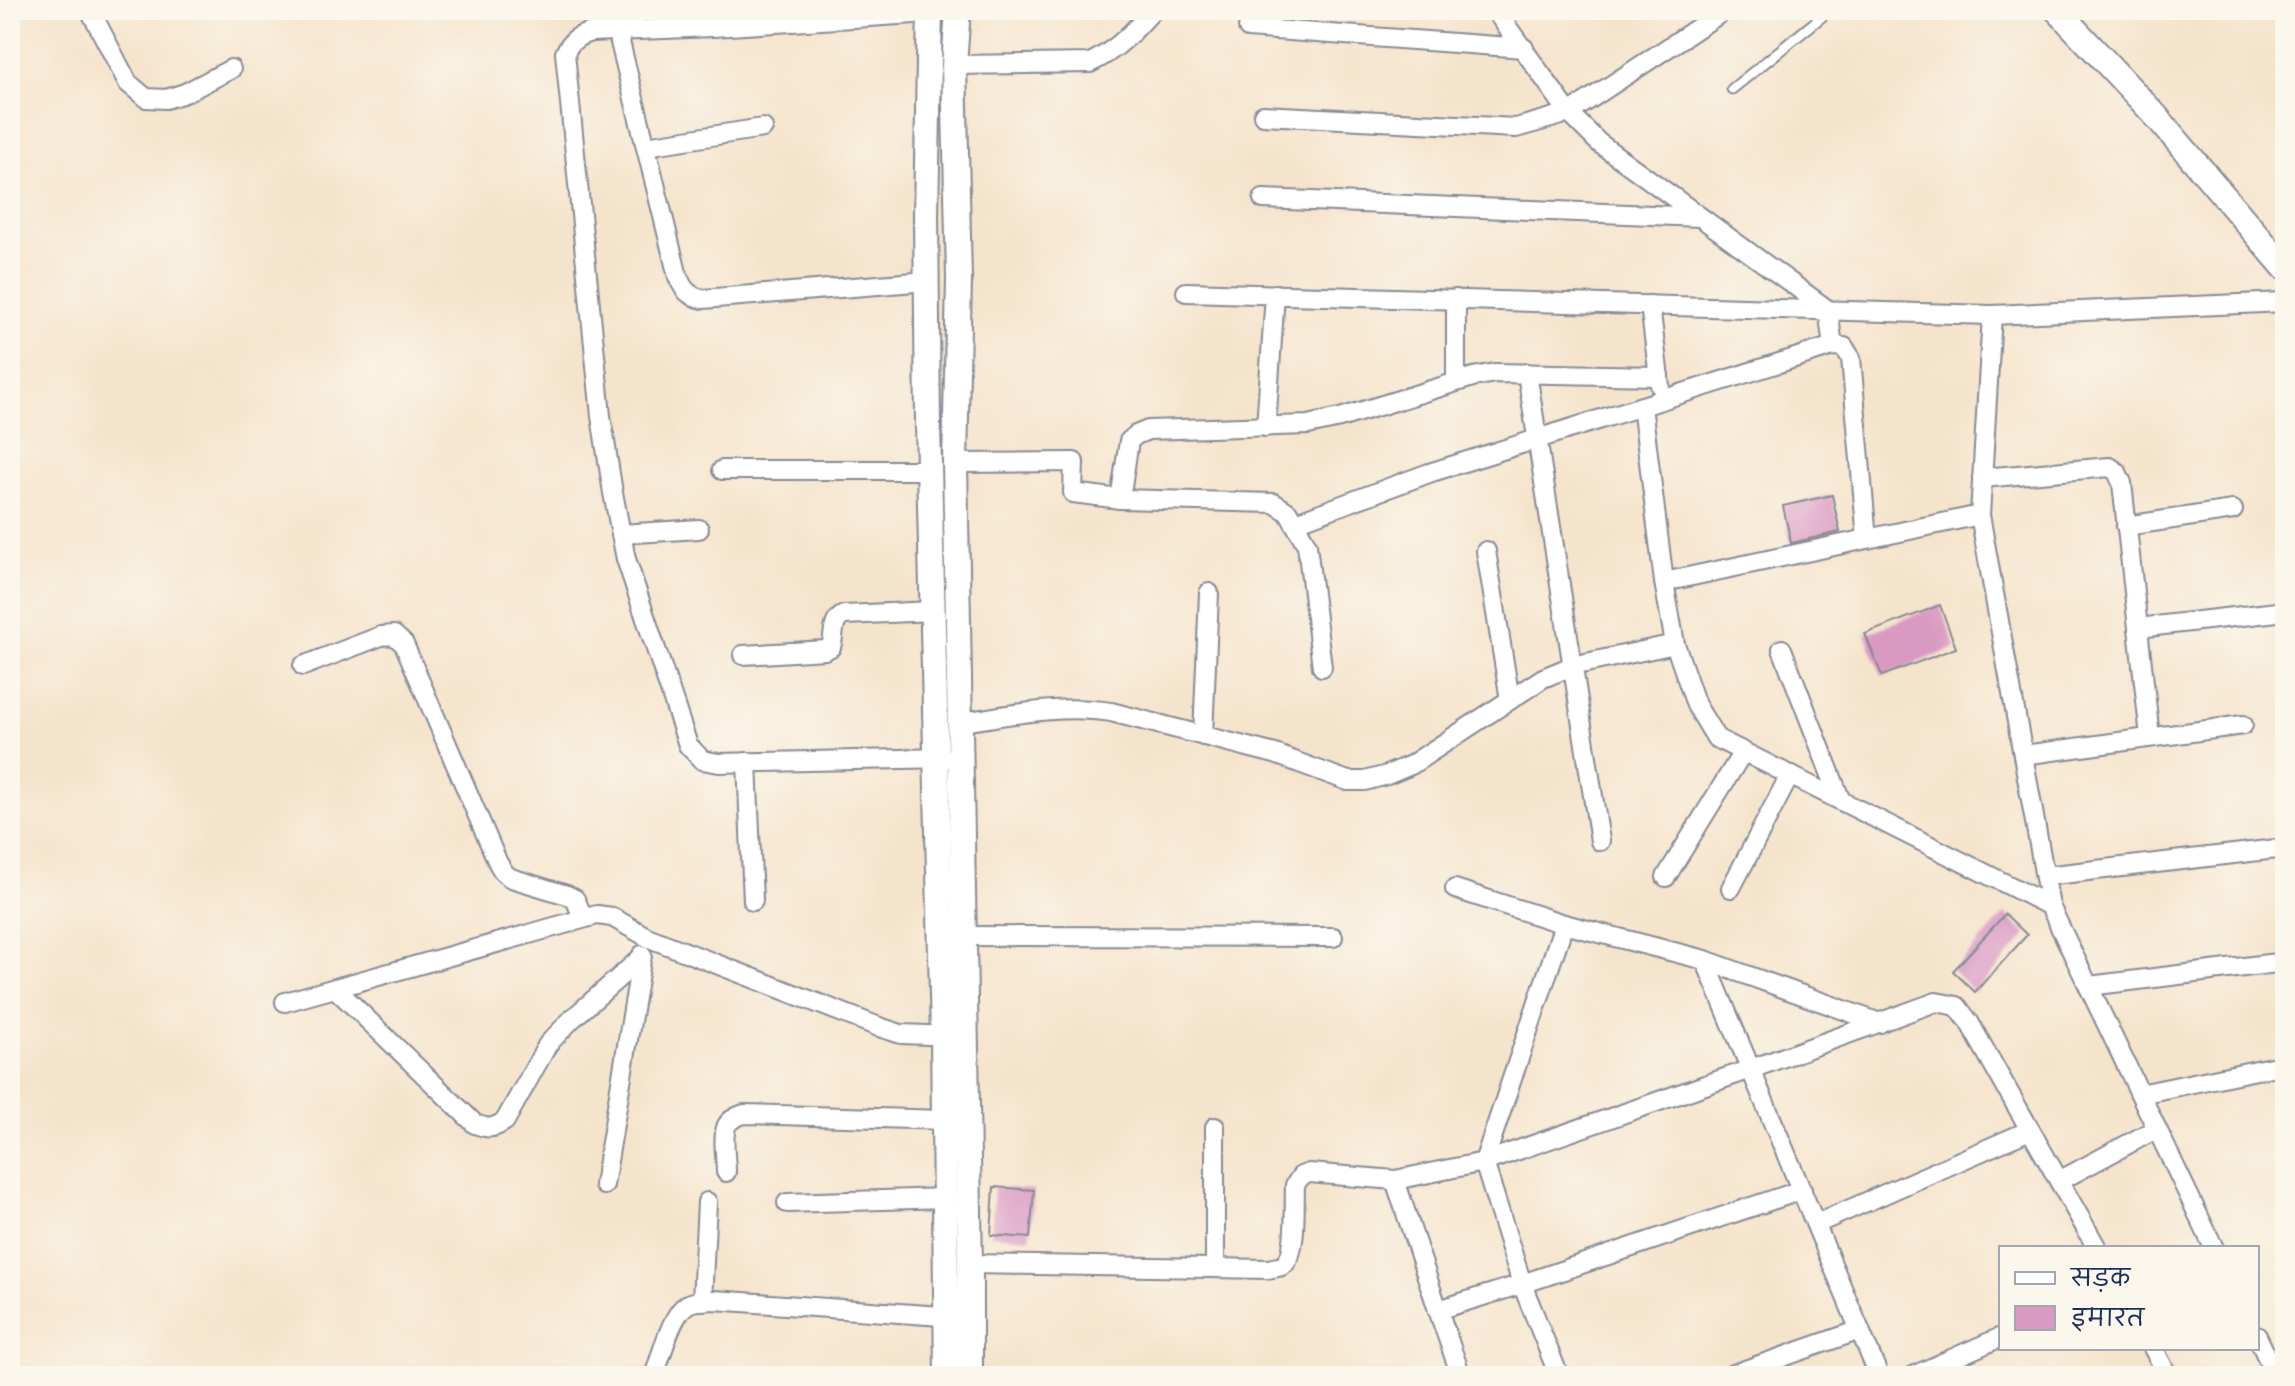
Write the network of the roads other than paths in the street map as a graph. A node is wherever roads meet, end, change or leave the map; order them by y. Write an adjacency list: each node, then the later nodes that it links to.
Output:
1 (90, 10): 14 (street)
2 (958, 10): 13 (street)
3 (1153, 10): 13 (street)
4 (1495, 10): 12 (street)
5 (1725, 10): 16 (street)
6 (1830, 10): 15 (lane)
7 (2057, 10): 24 (street)
8 (930, 12): 9 (street); 22 (street)
9 (713, 18): 11 (street)
10 (1248, 28): 12 (street)
11 (617, 30): 19 (street); 53 (street)
12 (1524, 48): 16 (street)
13 (954, 65): 21 (street)
14 (231, 69)
15 (1732, 89)
16 (1569, 113): 17 (street); 23 (street)
17 (1263, 115)
18 (763, 128): 19 (street)
19 (646, 146): 25 (street)
20 (1263, 199): 23 (street)
21 (957, 214): 22 (street); 40 (street)
22 (926, 215): 25 (street)
23 (1700, 217): 31 (street)
24 (2285, 268)
25 (928, 281): 39 (street)
26 (1186, 292): 27 (street)
27 (1275, 294): 28 (street); 41 (street)
28 (1456, 299): 30 (street); 36 (street)
29 (2285, 302): 32 (street)
30 (1650, 305): 31 (street); 35 (street)
31 (1828, 310): 32 (street); 33 (street)
32 (1992, 315): 46 (street)
33 (1833, 346): 37 (street); 54 (street)
34 (1527, 373): 35 (street); 36 (street); 42 (street)
35 (1659, 376): 37 (street)
36 (1456, 382): 41 (street)
37 (1662, 400): 38 (street)
38 (1642, 406): 42 (street); 56 (street)
39 (928, 424): 40 (street); 45 (street)
40 (956, 425): 43 (street)
41 (1266, 427): 47 (street)
42 (1537, 438): 50 (street); 65 (street)
43 (955, 463): 47 (street); 68 (street)
44 (722, 470): 45 (street)
45 (929, 470): 58 (street)
46 (1982, 478): 49 (street); 51 (street)
47 (1120, 499): 50 (street)
48 (2233, 510): 51 (street)
49 (1980, 515): 54 (street); 73 (street)
50 (1296, 522): 66 (street)
51 (2126, 526): 60 (street)
52 (699, 529): 53 (street)
53 (621, 534): 76 (street)
54 (1867, 539): 56 (street)
55 (1486, 551): 67 (street)
56 (1664, 582): 61 (street)
57 (1209, 593): 70 (street)
58 (933, 611): 63 (street); 75 (street)
59 (2277, 612): 60 (street)
60 (2138, 628): 71 (street)
61 (1675, 644): 65 (street); 72 (street)
62 (1782, 649): 78 (street)
63 (743, 655)
64 (303, 666): 87 (street)
65 (1572, 666): 67 (street); 79 (street)
66 (1322, 667)
67 (1510, 700): 70 (street)
68 (961, 722): 70 (street); 74 (street)
69 (2243, 725): 71 (street)
70 (1203, 736)
71 (2150, 737): 73 (street)
72 (1743, 752): 77 (street); 82 (street)
73 (2023, 755): 81 (street)
74 (961, 757): 75 (street); 89 (street)
75 (936, 758): 76 (street); 99 (street)
76 (747, 762): 85 (street)
77 (1790, 775): 78 (street); 83 (street)
78 (1841, 801): 86 (street)
79 (1600, 841)
80 (2285, 848): 81 (street)
81 (2045, 876): 86 (street)
82 (1666, 877)
83 (1731, 888)
84 (1455, 889): 88 (street)
85 (753, 901)
86 (2050, 906): 95 (street)
87 (583, 917): 90 (street); 96 (street)
88 (1564, 924): 93 (street); 107 (street)
89 (964, 936): 91 (street); 99 (street)
90 (647, 937): 92 (street); 99 (street)
91 (1333, 937)
92 (641, 958): 96 (street); 111 (street)
93 (1705, 960): 98 (street); 101 (street)
94 (2285, 962): 95 (street)
95 (2089, 986): 102 (street)
96 (335, 988): 97 (street)
97 (285, 1002)
98 (1880, 1023): 101 (street); 106 (street)
99 (955, 1036): 103 (street); 119 (street)
100 (2271, 1067): 102 (street)
101 (1751, 1069): 107 (street); 112 (street)
102 (2140, 1094): 105 (street)
103 (945, 1120): 108 (street); 113 (street)
104 (1215, 1127): 120 (street)
105 (2156, 1129): 110 (street); 118 (street)
106 (2030, 1130): 110 (street); 116 (street)
107 (1484, 1162): 109 (street); 121 (street)
108 (726, 1172)
109 (1395, 1180): 120 (street); 123 (street)
110 (2059, 1181): 117 (street)
111 (604, 1185)
112 (1802, 1190): 116 (street); 121 (street)
113 (946, 1198): 115 (street); 124 (street)
114 (707, 1202): 122 (street)
115 (787, 1203)
116 (1816, 1224): 125 (street)
117 (2096, 1246)
118 (2213, 1246)
119 (970, 1264): 120 (street); 124 (street)
120 (1215, 1268)
121 (1522, 1284): 123 (street); 133 (street)
122 (702, 1301): 124 (street); 129 (street)
123 (1438, 1310): 132 (street)
124 (959, 1317): 130 (street); 131 (street)
125 (1860, 1330): 134 (street); 135 (street)
126 (1999, 1338): 136 (street)
127 (2259, 1340): 138 (street)
128 (2154, 1350): 137 (street)
129 (654, 1376)
130 (947, 1376)
131 (970, 1376)
132 (1461, 1376)
133 (1559, 1376)
134 (1728, 1376)
135 (1879, 1376)
136 (1913, 1376)
137 (2168, 1376)
138 (2276, 1376)

